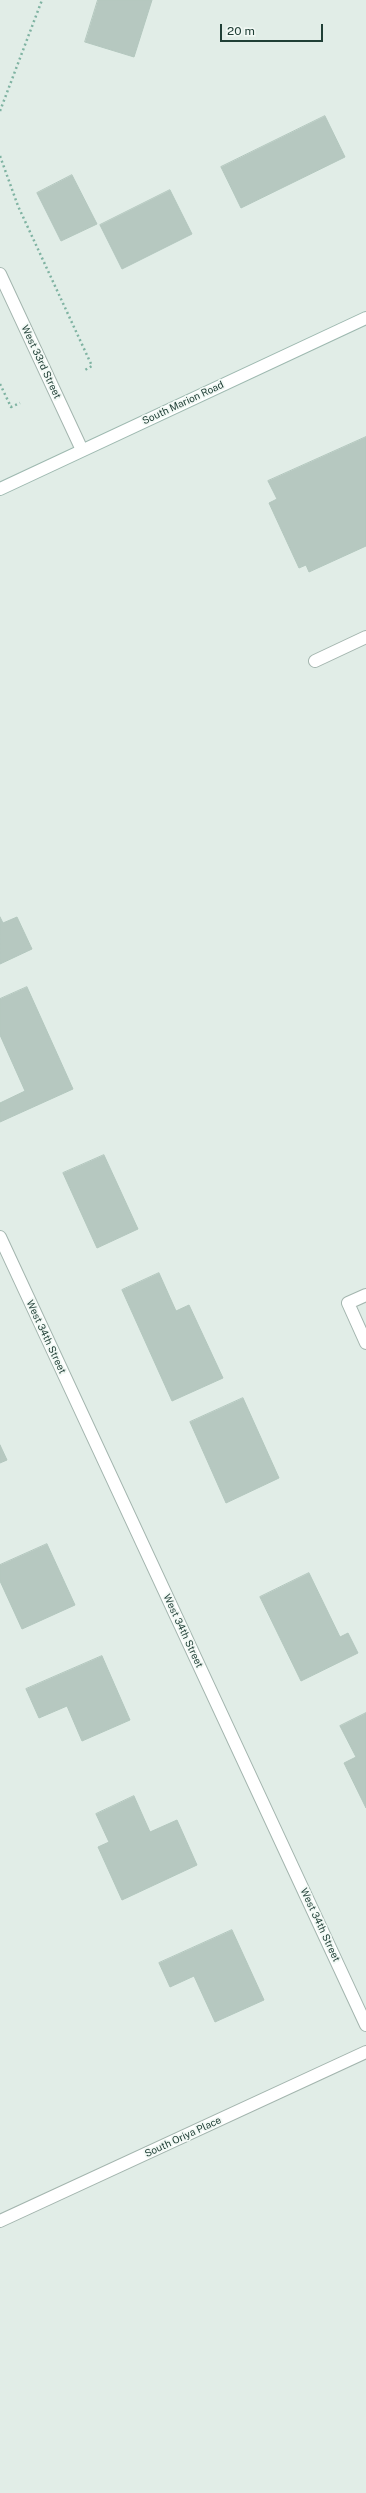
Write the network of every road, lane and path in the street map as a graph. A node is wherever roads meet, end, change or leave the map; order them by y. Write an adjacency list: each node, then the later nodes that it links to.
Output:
1 (42, 0): 2 (path)
2 (0, 111)
3 (0, 156): 6 (path)
4 (0, 274): 9 (street, West 33rd Street)
5 (366, 318): 9 (street, South Marion Road)
6 (85, 370)
7 (0, 384): 8 (path)
8 (20, 403)
9 (82, 450): 10 (street, South Marion Road)
10 (0, 489)
11 (366, 637): 12 (street)
12 (315, 661)
13 (0, 1237): 16 (street, West 34th Street)
14 (366, 1295): 15 (street)
15 (366, 1343)
16 (366, 2025)
17 (366, 2052): 18 (street, South Oriya Place)
18 (0, 2221)

